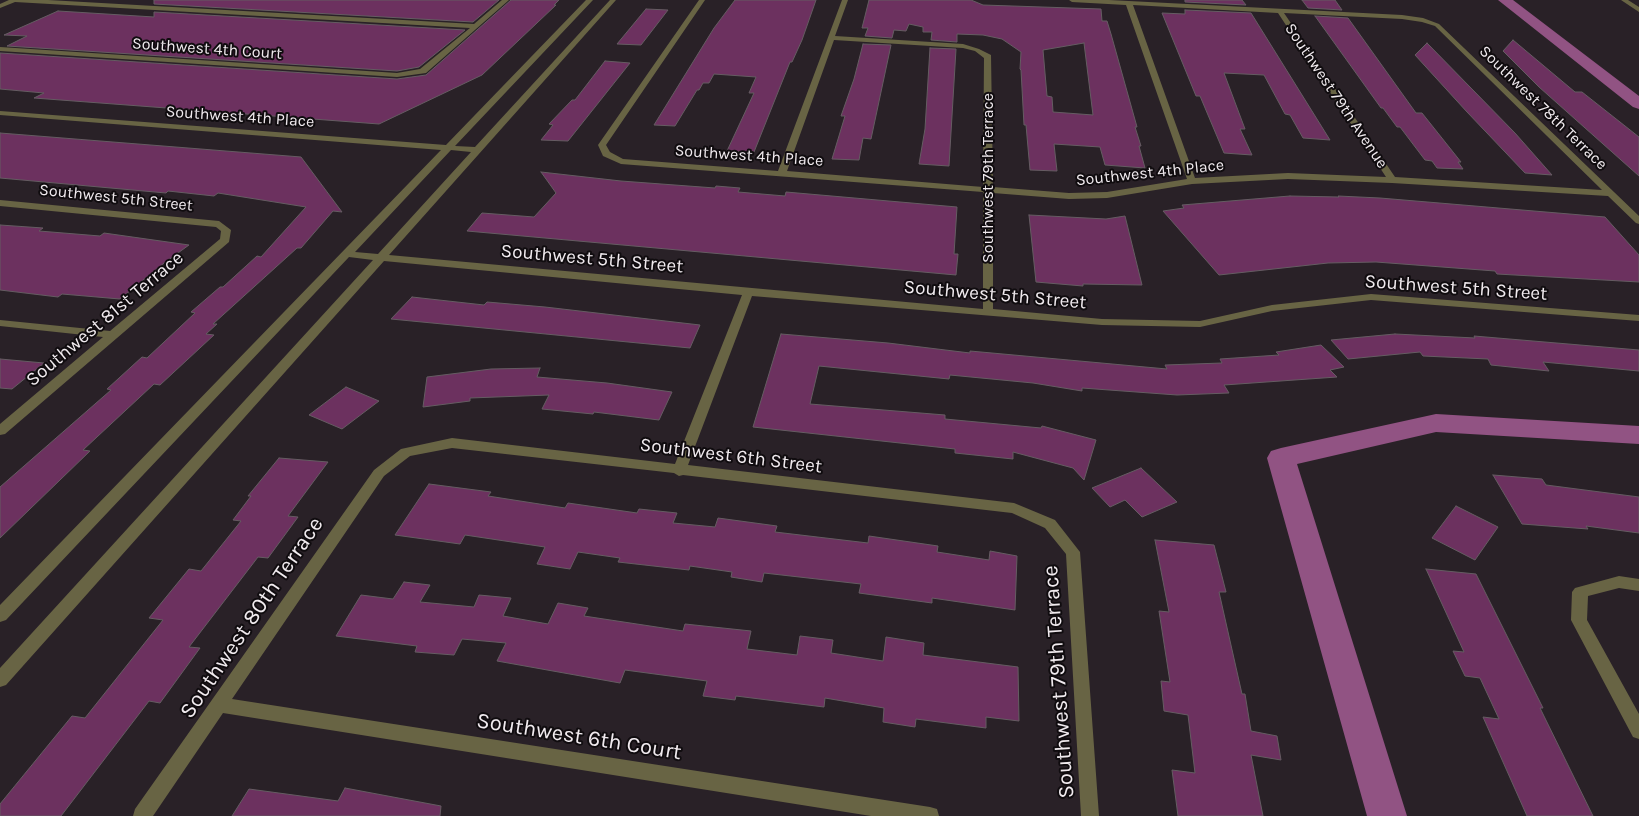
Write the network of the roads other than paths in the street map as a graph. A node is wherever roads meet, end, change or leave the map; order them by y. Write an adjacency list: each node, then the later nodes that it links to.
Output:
1 (15, 0): 10 (street); 13 (street)
2 (506, 0): 13 (street)
3 (590, 0): 17 (street)
4 (613, 0): 18 (street)
5 (702, 0): 19 (street, Southwest 4th Place)
6 (845, 0): 14 (street)
7 (1072, 0): 9 (street)
8 (1624, 0): 11 (street)
9 (1129, 3): 12 (street); 21 (street)
10 (0, 6)
11 (1639, 10)
12 (1280, 11): 20 (street, Southwest 79th Avenue); 23 (street, Southwest 78th Terrace)
13 (476, 26): 15 (street, Southwest 4th Court)
14 (832, 38): 19 (street); 22 (street, Southwest 79th Terrace)
15 (0, 49)
16 (0, 113): 17 (street, Southwest 4th Place)
17 (448, 148): 18 (street, Southwest 4th Place); 27 (street)
18 (479, 150): 28 (street)
19 (782, 173): 22 (street, Southwest 4th Place)
20 (1392, 180): 21 (street, Southwest 4th Place); 23 (street, Southwest 4th Place)
21 (1192, 182): 22 (street, Southwest 4th Place)
22 (987, 189): 30 (street, Southwest 79th Terrace)
23 (1609, 193): 25 (street, Southwest 78th Terrace)
24 (0, 203): 26 (street, Southwest 5th Street)
25 (1639, 221)
26 (226, 230): 33 (street, Southwest 81st Terrace)
27 (346, 254): 28 (street, Southwest 5th Street); 39 (street)
28 (382, 257): 29 (street, Southwest 5th Street); 40 (street)
29 (748, 292): 30 (street, Southwest 5th Street); 36 (street)
30 (988, 312): 31 (street, Southwest 5th Street)
31 (1639, 318)
32 (0, 323): 33 (street)
33 (112, 335): 34 (street, Southwest 81st Terrace)
34 (0, 431)
35 (406, 452): 36 (street, Southwest 6th Street); 41 (street, Southwest 80th Terrace)
36 (679, 470): 37 (street, Southwest 6th Street)
37 (1050, 524): 45 (street, Southwest 79th Terrace)
38 (1639, 585): 42 (street)
39 (0, 615)
40 (0, 680)
41 (220, 705): 43 (street, Southwest 80th Terrace); 44 (street, Southwest 6th Court)
42 (1639, 731)
43 (142, 816)
44 (930, 816)
45 (1090, 816)

